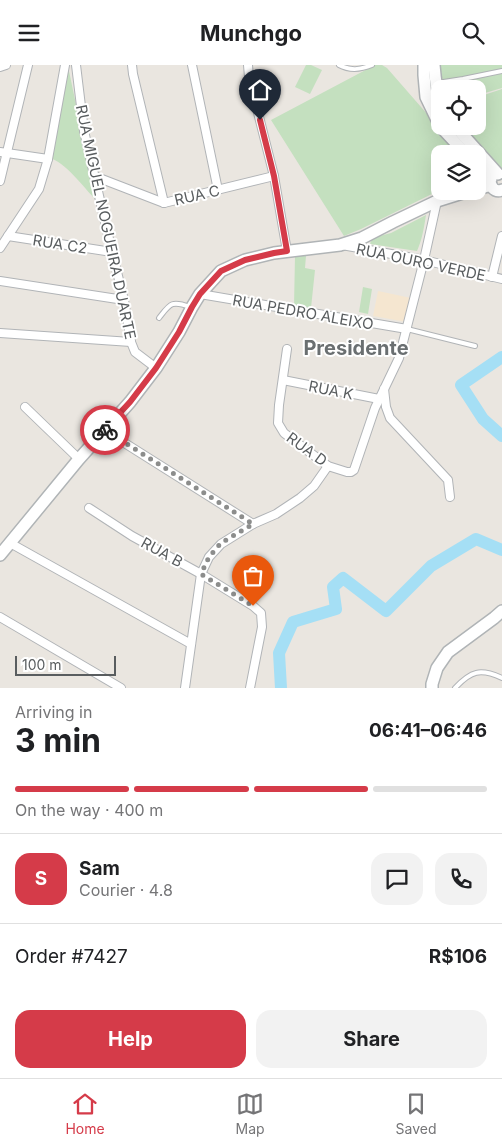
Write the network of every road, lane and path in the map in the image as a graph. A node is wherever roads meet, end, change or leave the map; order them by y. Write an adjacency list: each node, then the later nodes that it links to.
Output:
1 (6, 65): 10 (street)
2 (28, 65): 18 (street)
3 (65, 65): 19 (street)
4 (76, 65): 20 (street, RUA MIGUEL NOGUEIRA DUARTE)
5 (132, 65): 28 (street)
6 (192, 65): 24 (street)
7 (248, 65): 21 (street)
8 (339, 65): 9 (lane)
9 (372, 65)
10 (0, 67)
11 (427, 67): 13 (street)
12 (502, 71): 13 (lane)
13 (430, 84): 14 (street)
14 (431, 107)
15 (448, 135): 17 (street)
16 (462, 135): 22 (street)
17 (458, 145)
18 (3, 153): 19 (street); 23 (street)
19 (48, 159): 29 (street)
20 (94, 176): 28 (street, RUA C); 34 (street, RUA MIGUEL NOGUEIRA DUARTE)
21 (274, 176): 24 (street, RUA C); 33 (street)
22 (496, 178): 25 (street)
23 (0, 181)
24 (218, 190): 28 (street, RUA C)
25 (502, 191)
26 (440, 200): 27 (street)
27 (437, 201): 31 (street); 35 (street)
28 (164, 203)
29 (8, 236): 32 (street); 34 (street, RUA C2)
30 (502, 236): 36 (street)
31 (340, 245): 33 (street); 35 (street, RUA OURO VERDE)
32 (0, 248)
33 (287, 251): 39 (street)
34 (112, 252): 40 (street, RUA MIGUEL NOGUEIRA DUARTE)
35 (424, 260): 36 (street, RUA OURO VERDE); 43 (street)
36 (492, 277): 37 (street, RUA OURO VERDE)
37 (502, 279)
38 (0, 281): 40 (street)
39 (200, 294): 41 (street); 43 (street, RUA PEDRO ALEIXO)
40 (124, 299): 45 (street, RUA MIGUEL NOGUEIRA DUARTE)
41 (192, 307): 42 (lane); 48 (street)
42 (159, 318)
43 (406, 329): 46 (lane); 50 (street)
44 (0, 333): 45 (street)
45 (131, 342): 48 (street, RUA MIGUEL NOGUEIRA DUARTE)
46 (475, 346)
47 (287, 349): 49 (street, RUA D)
48 (156, 368): 53 (street)
49 (283, 380): 51 (street, RUA K); 55 (street, RUA D)
50 (384, 389): 51 (street); 56 (street)
51 (379, 399): 55 (street, RUA D)
52 (25, 407): 54 (street)
53 (104, 430): 54 (street); 58 (street)
54 (80, 459): 59 (street)
55 (328, 466): 58 (street)
56 (450, 497)
57 (89, 508): 61 (street, RUA B)
58 (253, 524): 61 (street)
59 (10, 543): 60 (street); 64 (street)
60 (0, 555)
61 (201, 574): 64 (street); 68 (street, RUA B)
62 (502, 611): 69 (street)
63 (0, 617): 66 (street)
64 (191, 644): 67 (street)
65 (502, 679): 70 (lane)
66 (122, 688)
67 (184, 688)
68 (250, 688)
69 (432, 688)
70 (455, 688)

